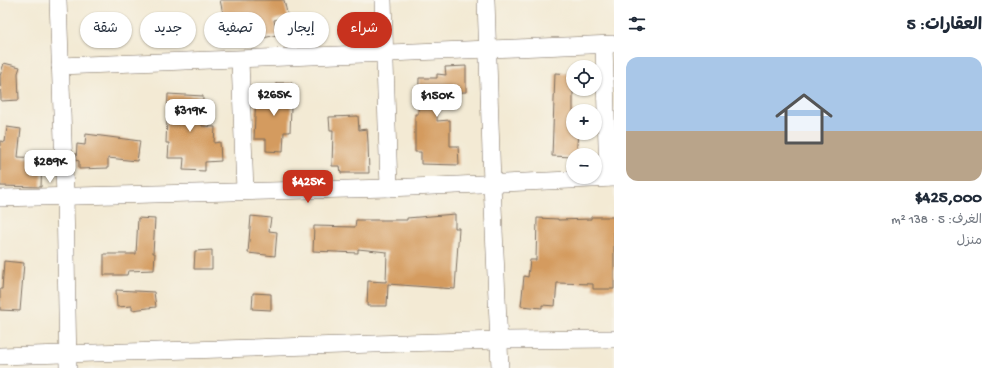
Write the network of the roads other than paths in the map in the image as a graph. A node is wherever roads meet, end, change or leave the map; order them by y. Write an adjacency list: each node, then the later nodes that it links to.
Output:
1 (58, 0): 8 (street)
2 (383, 0): 6 (street)
3 (486, 0): 5 (street)
4 (609, 44): 5 (street); 9 (street)
5 (487, 50): 6 (street); 10 (street)
6 (384, 54): 7 (street); 11 (street)
7 (240, 60): 8 (street); 12 (street)
8 (60, 66): 13 (street)
9 (611, 178): 10 (street)
10 (492, 183): 11 (street); 16 (street)
11 (389, 188): 12 (street)
12 (245, 191): 13 (street)
13 (65, 196): 14 (street); 18 (street)
14 (0, 198)
15 (614, 339): 16 (street)
16 (499, 340): 18 (street); 19 (street)
17 (0, 356): 18 (street)
18 (68, 361)
19 (500, 368)

